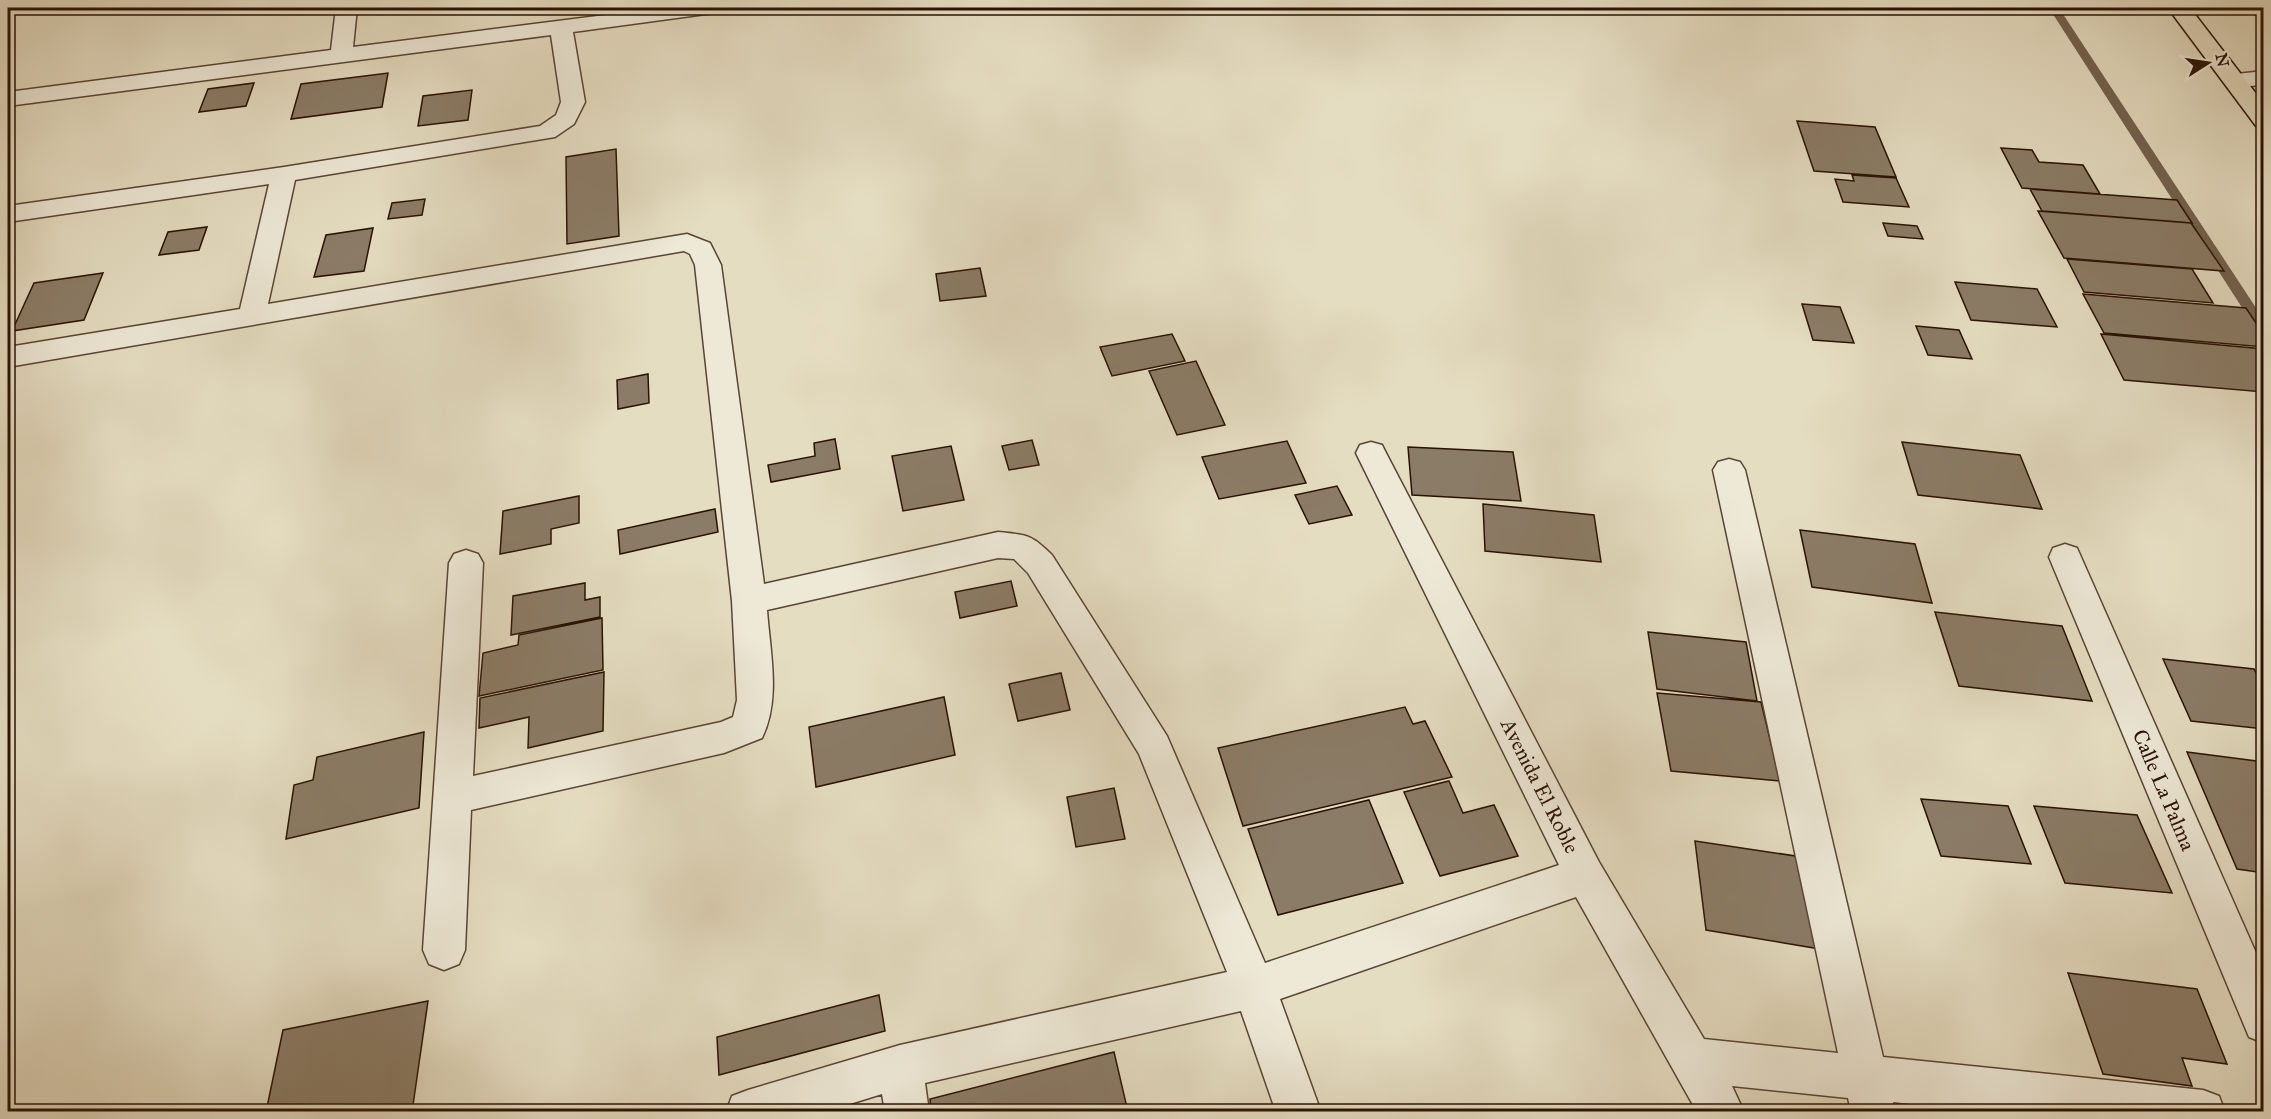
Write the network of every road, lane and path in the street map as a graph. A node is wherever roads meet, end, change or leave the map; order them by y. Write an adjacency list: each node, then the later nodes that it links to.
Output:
1 (346, 8): 5 (street)
2 (706, 8): 4 (street)
3 (2179, 8): 7 (highway)
4 (561, 28): 5 (street); 10 (street)
5 (341, 56): 8 (street)
6 (2264, 78): 7 (street)
7 (2235, 80): 9 (highway)
8 (8, 99)
9 (2264, 120)
10 (284, 174): 11 (street); 12 (street)
11 (8, 214)
12 (252, 315): 13 (street); 18 (street)
13 (8, 357)
14 (1371, 453): 20 (street, Avenida El Roble)
15 (1728, 470): 26 (street)
16 (2065, 557): 23 (street, Calle La Palma)
17 (466, 563): 19 (street)
18 (749, 601): 19 (street); 22 (street)
19 (453, 797): 21 (street)
20 (1585, 875): 22 (street); 24 (street, Avenida El Roble)
21 (444, 950)
22 (1254, 987): 25 (street); 29 (street)
23 (2264, 1022)
24 (1693, 1060): 26 (street); 30 (street, Avenida El Roble)
25 (900, 1067): 27 (street); 28 (street)
26 (1870, 1094): 31 (street)
27 (748, 1112)
28 (907, 1112)
29 (1299, 1112)
30 (1722, 1112)
31 (2203, 1112)

